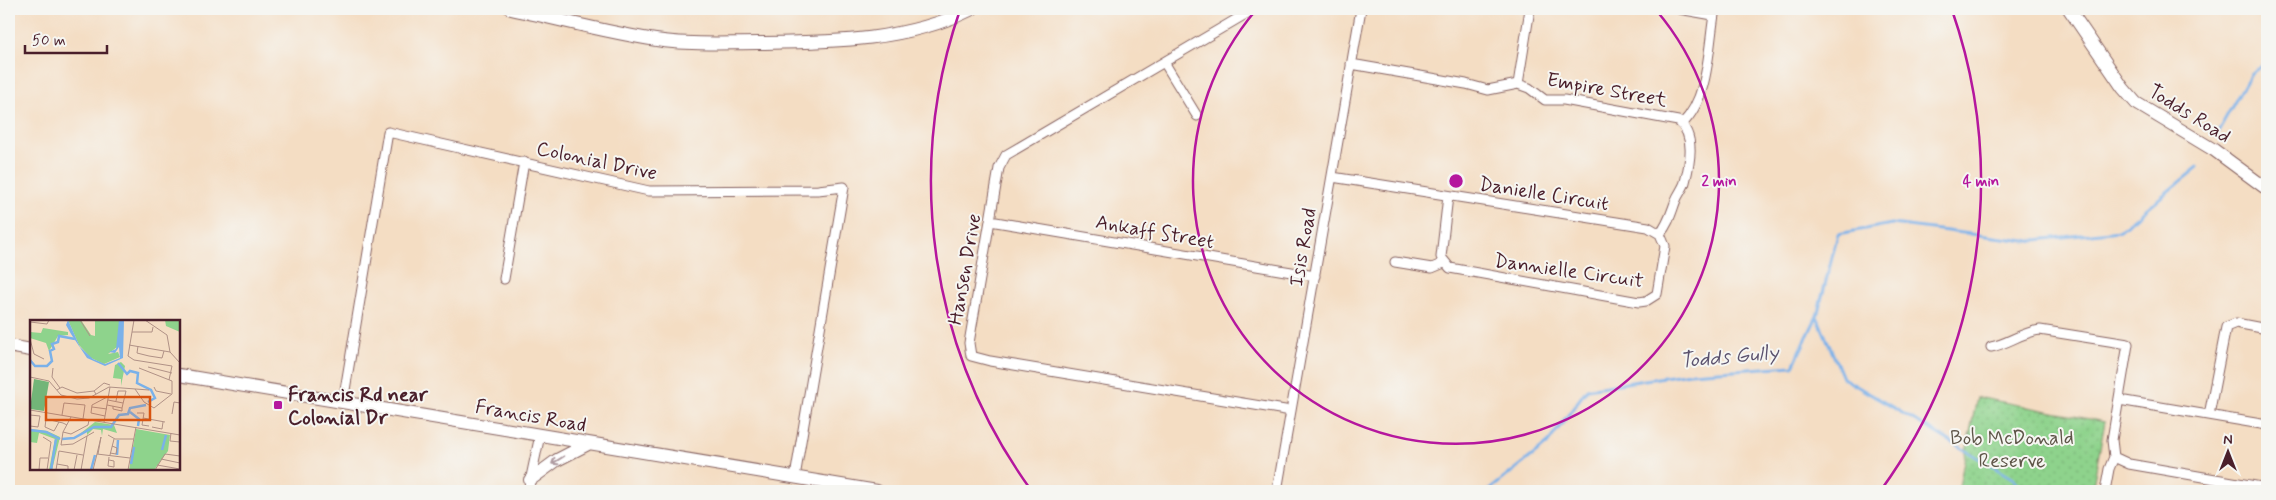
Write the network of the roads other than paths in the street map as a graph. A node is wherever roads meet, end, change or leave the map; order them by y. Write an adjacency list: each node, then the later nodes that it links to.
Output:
1 (511, 9): 2 (main road)
2 (972, 9)
3 (1254, 9): 9 (street, Hansen Drive)
4 (1361, 9): 10 (street, Isis Road)
5 (1530, 9): 11 (street)
6 (1680, 9): 8 (street)
7 (2069, 9): 16 (main road, Todds Road)
8 (1714, 12): 13 (street)
9 (1164, 62): 12 (street); 18 (street, Hansen Drive)
10 (1351, 64): 11 (street, Empire Street); 15 (street, Isis Road)
11 (1518, 84): 13 (street, Empire Street)
12 (1197, 116)
13 (1682, 124): 19 (street)
14 (524, 162): 23 (street); 30 (street, Colonial Drive); 37 (street, Colonial Drive)
15 (1332, 177): 17 (street, Danielle Circuit); 22 (street, Isis Road)
16 (2267, 189)
17 (1448, 196): 19 (street, Danielle Circuit); 21 (street)
18 (990, 221): 22 (street, Ankaff Street); 31 (street, Hansen Drive)
19 (1660, 234): 21 (street, Dannielle Circuit)
20 (1395, 262): 21 (street, Dannielle Circuit)
21 (1444, 263)
22 (1314, 276): 31 (street, Isis Road)
23 (504, 279)
24 (2267, 329): 32 (street)
25 (9, 346): 27 (main road)
26 (1991, 347): 29 (street)
27 (30, 350)
28 (180, 375): 30 (main road, Francis Road)
29 (2119, 400): 32 (street); 36 (street)
30 (343, 402): 34 (main road, Francis Road)
31 (1291, 411): 41 (street, Isis Road)
32 (2209, 415): 33 (street)
33 (2267, 425)
34 (540, 435): 35 (main road, Francis Road); 38 (street)
35 (588, 444): 37 (main road, Francis Road); 38 (main road, one-way to 38)
36 (2114, 457): 39 (street); 42 (street)
37 (795, 477): 40 (main road, Francis Road)
38 (529, 486)
39 (2267, 488)
40 (877, 491)
41 (1277, 491)
42 (2104, 491)

